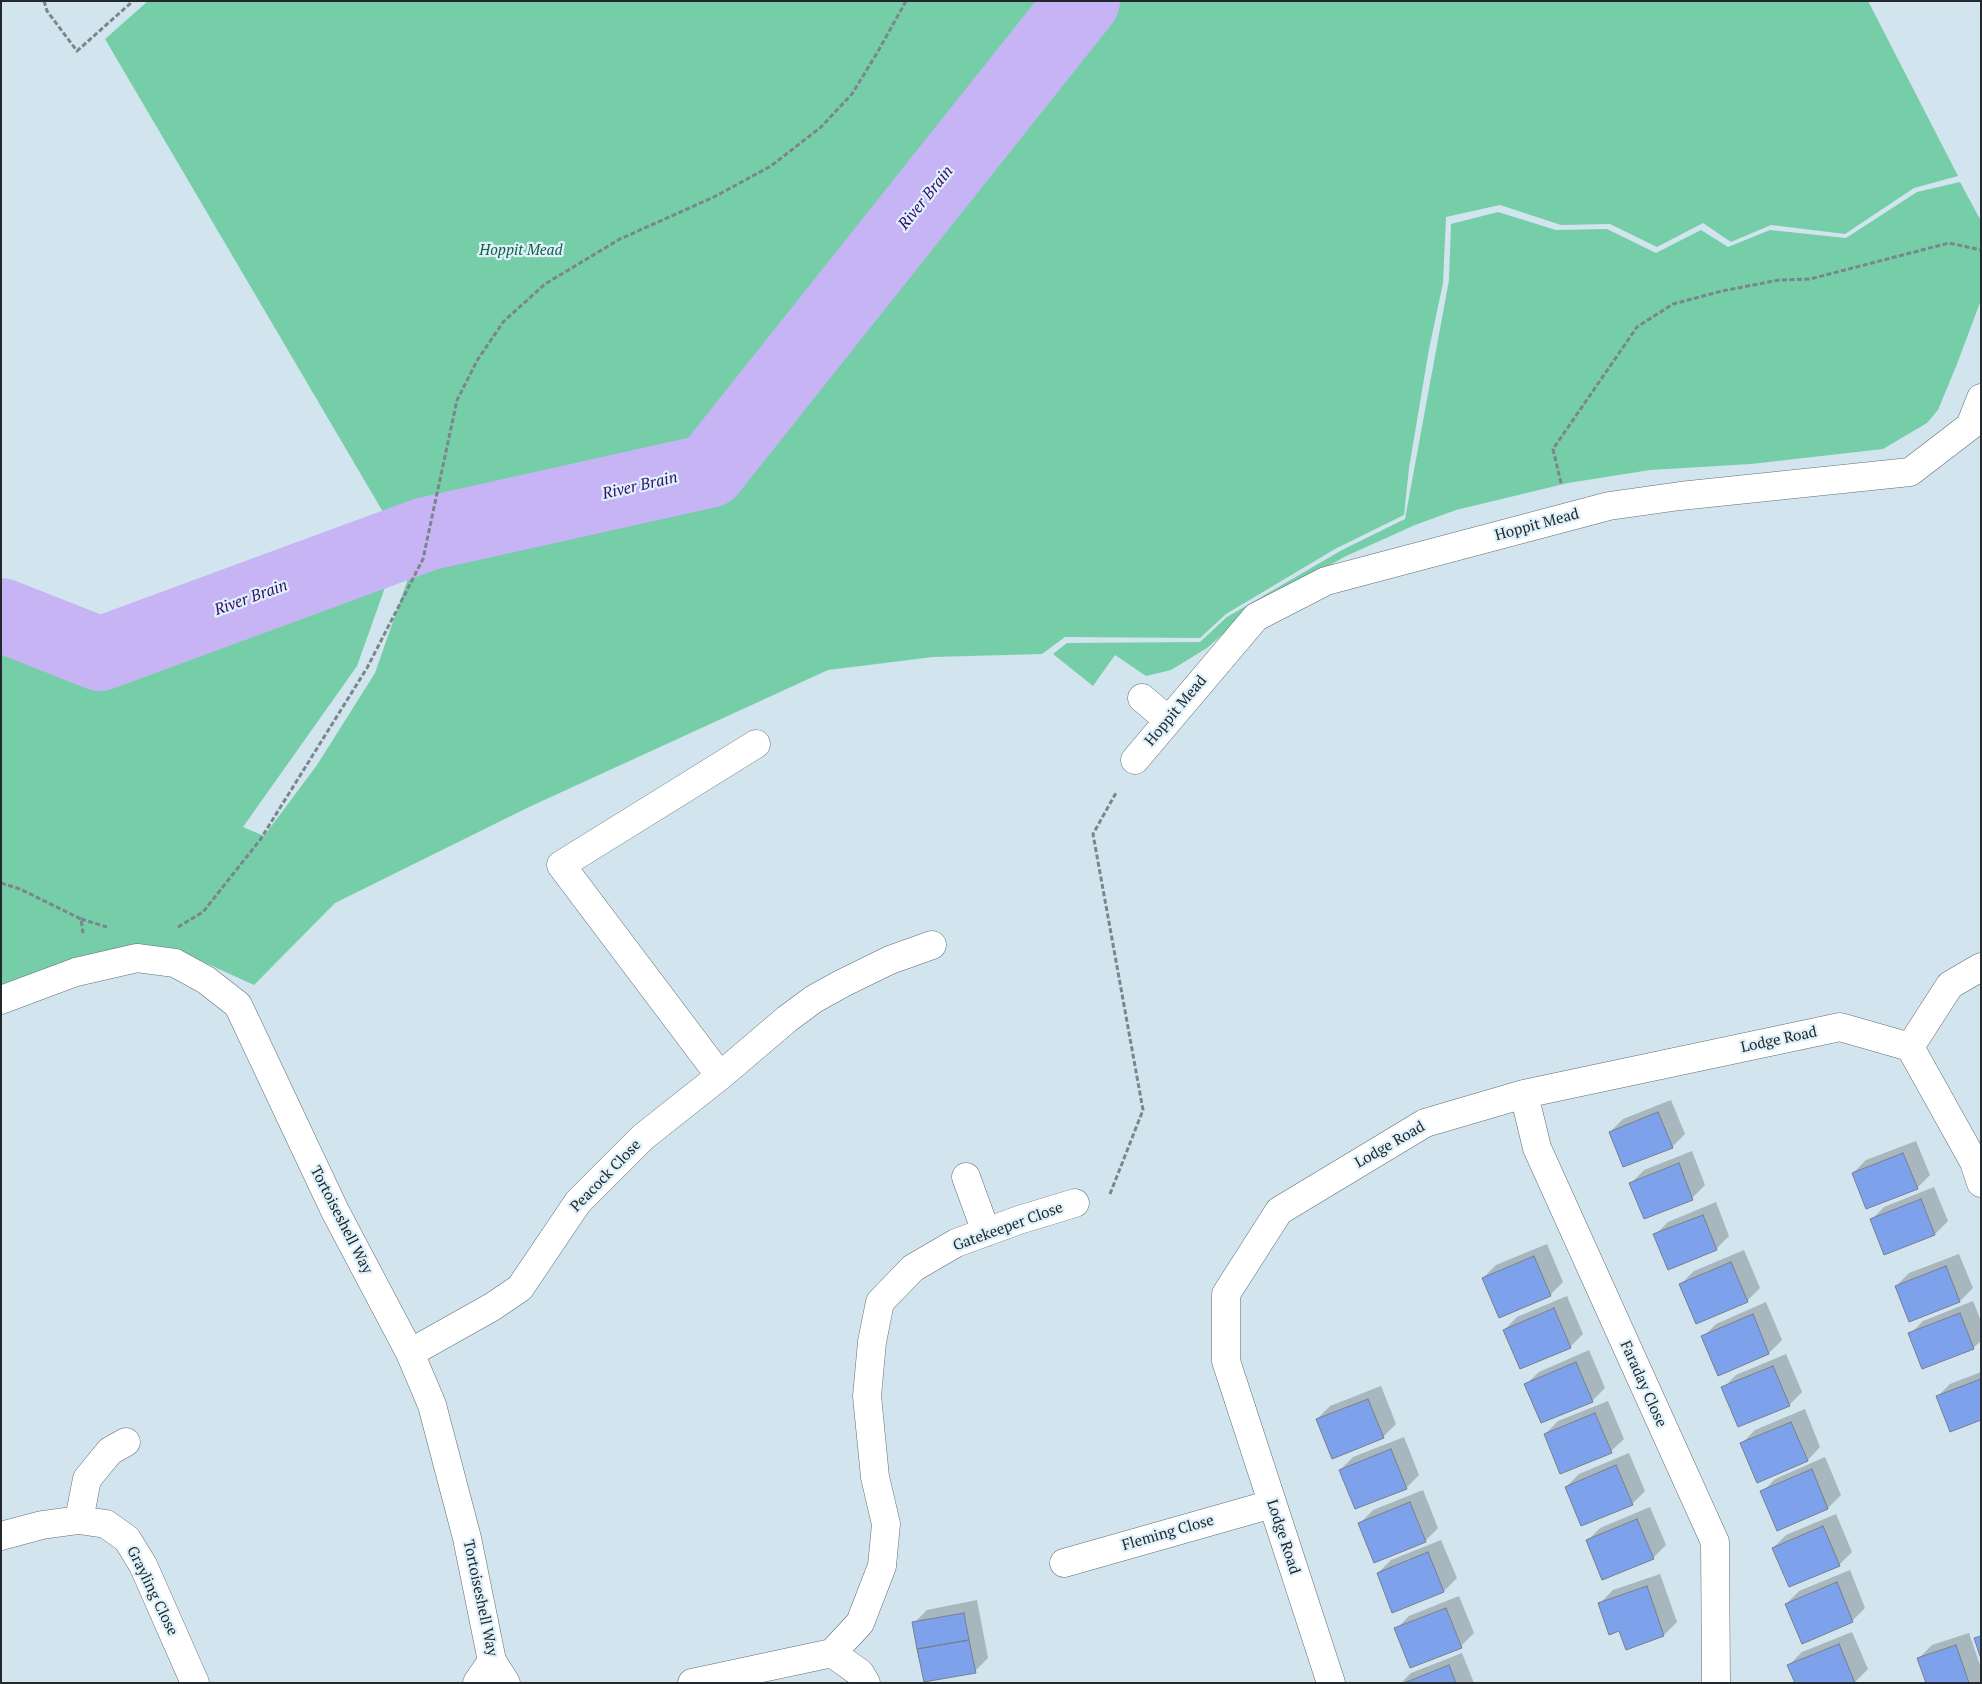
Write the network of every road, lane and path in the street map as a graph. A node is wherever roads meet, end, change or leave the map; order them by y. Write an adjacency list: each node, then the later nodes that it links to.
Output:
1 (44, 1): 2 (path)
2 (133, 1)
3 (906, 1): 14 (path)
4 (1981, 250): 6 (path)
5 (1981, 398): 6 (street, Hoppit Mead)
6 (1569, 516): 8 (street, Hoppit Mead)
7 (1142, 698): 8 (street)
8 (1168, 720): 10 (street, Hoppit Mead)
9 (756, 744): 18 (street)
10 (1135, 760): 22 (path)
11 (1, 883): 12 (path)
12 (84, 941)
13 (932, 945): 18 (street, Peacock Close)
14 (136, 958): 16 (street, Tortoiseshell Way); 24 (street, Tortoiseshell Way)
15 (1981, 967): 17 (street)
16 (1, 1000)
17 (1910, 1047): 19 (street, Lodge Road); 21 (street)
18 (720, 1076): 24 (street, Peacock Close)
19 (1524, 1094): 26 (street, Lodge Road); 36 (street, Faraday Close)
20 (966, 1177): 23 (street)
21 (1981, 1183)
22 (1075, 1203): 23 (street, Gatekeeper Close)
23 (986, 1232): 30 (street, Gatekeeper Close)
24 (410, 1353): 31 (street, Tortoiseshell Way)
25 (126, 1442): 27 (street)
26 (1272, 1504): 29 (street, Fleming Close); 35 (street, Lodge Road)
27 (79, 1520): 28 (street, Grayling Close); 32 (street, Grayling Close)
28 (1, 1536)
29 (1064, 1563)
30 (832, 1653): 33 (street); 34 (street)
31 (492, 1676)
32 (194, 1683)
33 (692, 1683)
34 (866, 1683)
35 (1331, 1683)
36 (1716, 1683)

